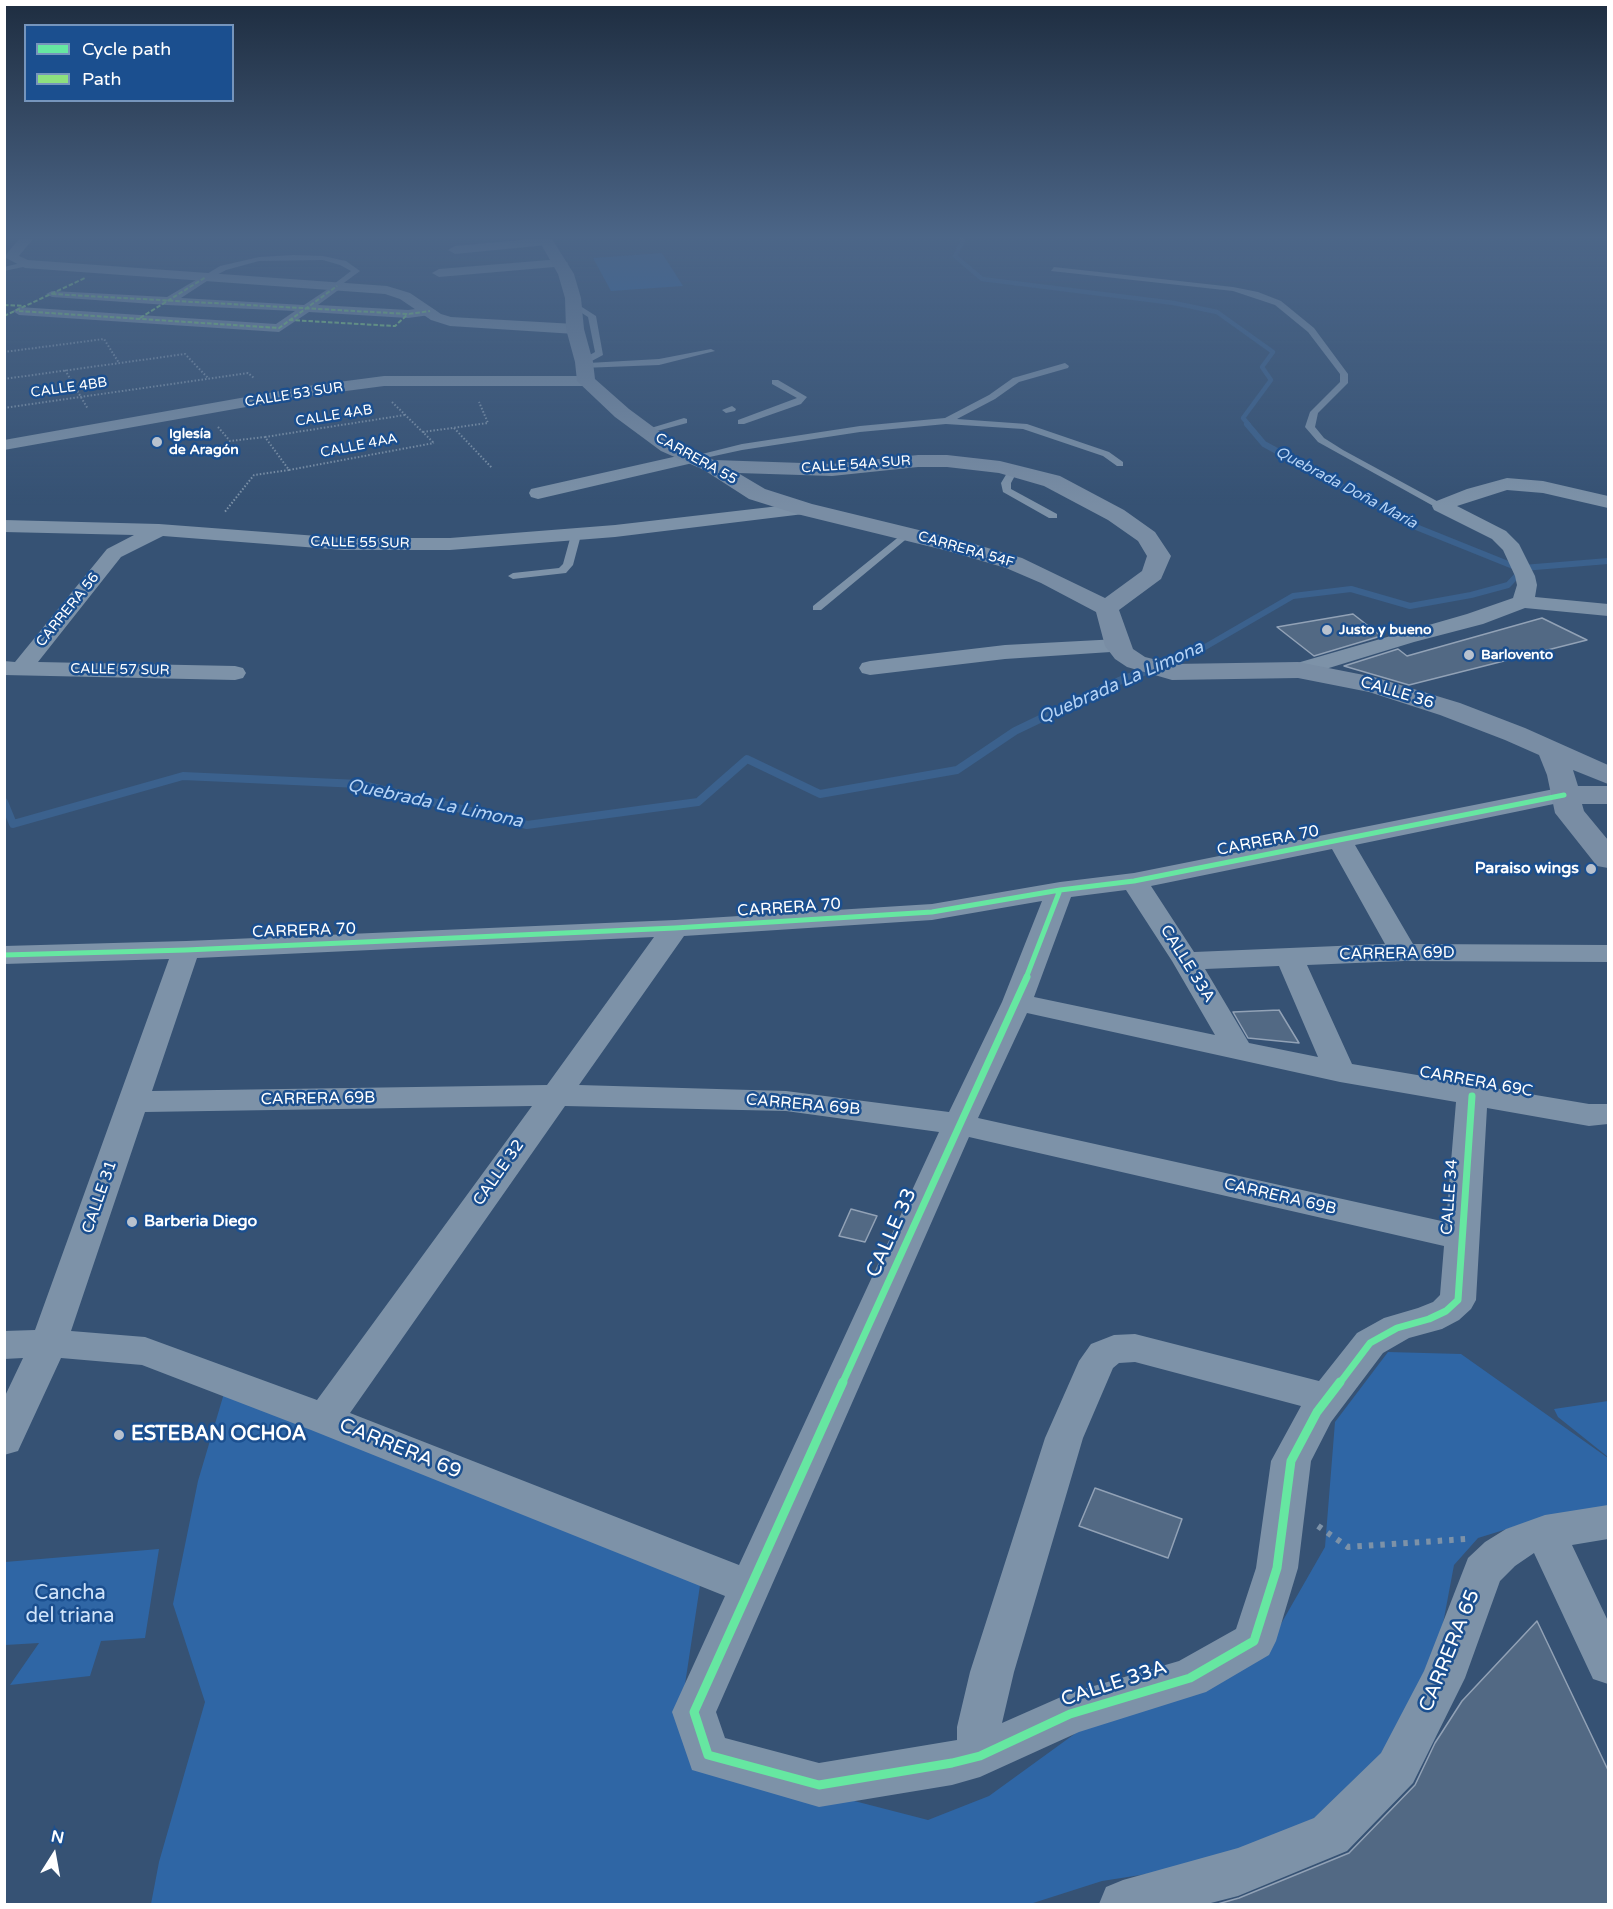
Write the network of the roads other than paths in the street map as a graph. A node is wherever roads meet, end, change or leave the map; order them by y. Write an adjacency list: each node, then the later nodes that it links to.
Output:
1 (576, 328): 5 (main road)
2 (1309, 328): 19 (lane)
3 (711, 351): 5 (lane)
4 (1065, 366): 8 (lane)
5 (585, 370): 10 (main road, CARRERA 55); 11 (street, CALLE 53 SUR)
6 (776, 382): 9 (lane)
7 (684, 421): 10 (lane)
8 (945, 421): 12 (lane); 13 (lane)
9 (741, 422)
10 (646, 431): 12 (main road, CARRERA 55)
11 (4, 445)
12 (691, 458): 14 (main road, CARRERA 55); 16 (street)
13 (1120, 464)
14 (711, 466): 15 (main road, CALLE 54A SUR); 17 (main road, CARRERA 55)
15 (1007, 468): 21 (lane); 34 (main road, CALLE 54A SUR)
16 (538, 494)
17 (757, 494): 20 (main road, CARRERA 54F); 22 (street, CALLE 55 SUR)
18 (1608, 502): 19 (street)
19 (1441, 506): 32 (street)
20 (805, 509): 22 (street, CALLE 55 SUR); 27 (main road, CARRERA 54F)
21 (1053, 516)
22 (715, 520): 29 (street, CALLE 55 SUR)
23 (4, 525): 24 (street, CALLE 55 SUR)
24 (27, 526): 25 (street, CALLE 55 SUR); 28 (street)
25 (98, 528): 26 (street, CALLE 55 SUR); 30 (street)
26 (159, 530): 29 (street, CALLE 55 SUR); 30 (street, CARRERA 56)
27 (906, 534): 33 (lane); 34 (main road, CARRERA 54F)
28 (4, 535)
29 (576, 535): 31 (lane)
30 (114, 553): 37 (street, CARRERA 56)
31 (513, 576)
32 (1523, 602): 35 (street); 39 (street)
33 (817, 608)
34 (1106, 608): 36 (main road)
35 (1608, 610)
36 (1127, 653): 38 (street); 39 (main road, CALLE 36)
37 (13, 668): 40 (street, CALLE 57 SUR)
38 (870, 668)
39 (1298, 670): 41 (main road, CALLE 36)
40 (235, 673)
41 (1551, 750): 42 (main road, CALLE 36); 44 (main road)
42 (1608, 775)
43 (1608, 795): 44 (main road)
44 (1567, 804): 45 (street, CARRERA 70); 46 (main road)
45 (1340, 841): 47 (street, CARRERA 70); 51 (street)
46 (1608, 859)
47 (1134, 881): 48 (street, CARRERA 70); 55 (street, CALLE 33A)
48 (1060, 890): 49 (street, CARRERA 70); 56 (street, CALLE 33)
49 (675, 928): 50 (street, CARRERA 70); 59 (street, CALLE 32)
50 (186, 950): 53 (street, CARRERA 70); 61 (street, CALLE 31)
51 (1404, 952): 52 (street, CARRERA 69D); 54 (street, CARRERA 69D)
52 (1608, 954)
53 (4, 955)
54 (1289, 957): 55 (street, CARRERA 69D); 58 (street)
55 (1186, 961): 57 (street, CALLE 33A)
56 (1017, 1002): 57 (street, CARRERA 69C); 63 (street, CALLE 33)
57 (1238, 1049): 58 (street, CARRERA 69C)
58 (1340, 1072): 60 (street, CARRERA 69C)
59 (554, 1095): 61 (street, CARRERA 69B); 63 (street, CARRERA 69B); 69 (street, CALLE 32)
60 (1472, 1096): 62 (street, CARRERA 69C); 64 (street, CALLE 34)
61 (132, 1102): 66 (street, CALLE 31)
62 (1608, 1114)
63 (959, 1124): 64 (street, CARRERA 69B); 73 (street, CALLE 33)
64 (1461, 1238): 65 (street, CALLE 34)
65 (1458, 1300): 68 (street, CALLE 33A)
66 (49, 1343): 67 (street, CARRERA 69); 69 (street, CARRERA 69); 70 (street, CALLE 31)
67 (4, 1345)
68 (1328, 1398): 75 (street, CALLE 33A); 75 (street)
69 (325, 1419): 73 (street, CARRERA 69)
70 (4, 1440)
71 (1608, 1522): 72 (street, CARRERA 65)
72 (1545, 1532): 74 (street); 76 (street, CARRERA 65)
73 (751, 1588): 75 (street, CALLE 33A)
74 (1608, 1665)
75 (980, 1756)
76 (1123, 1905)

